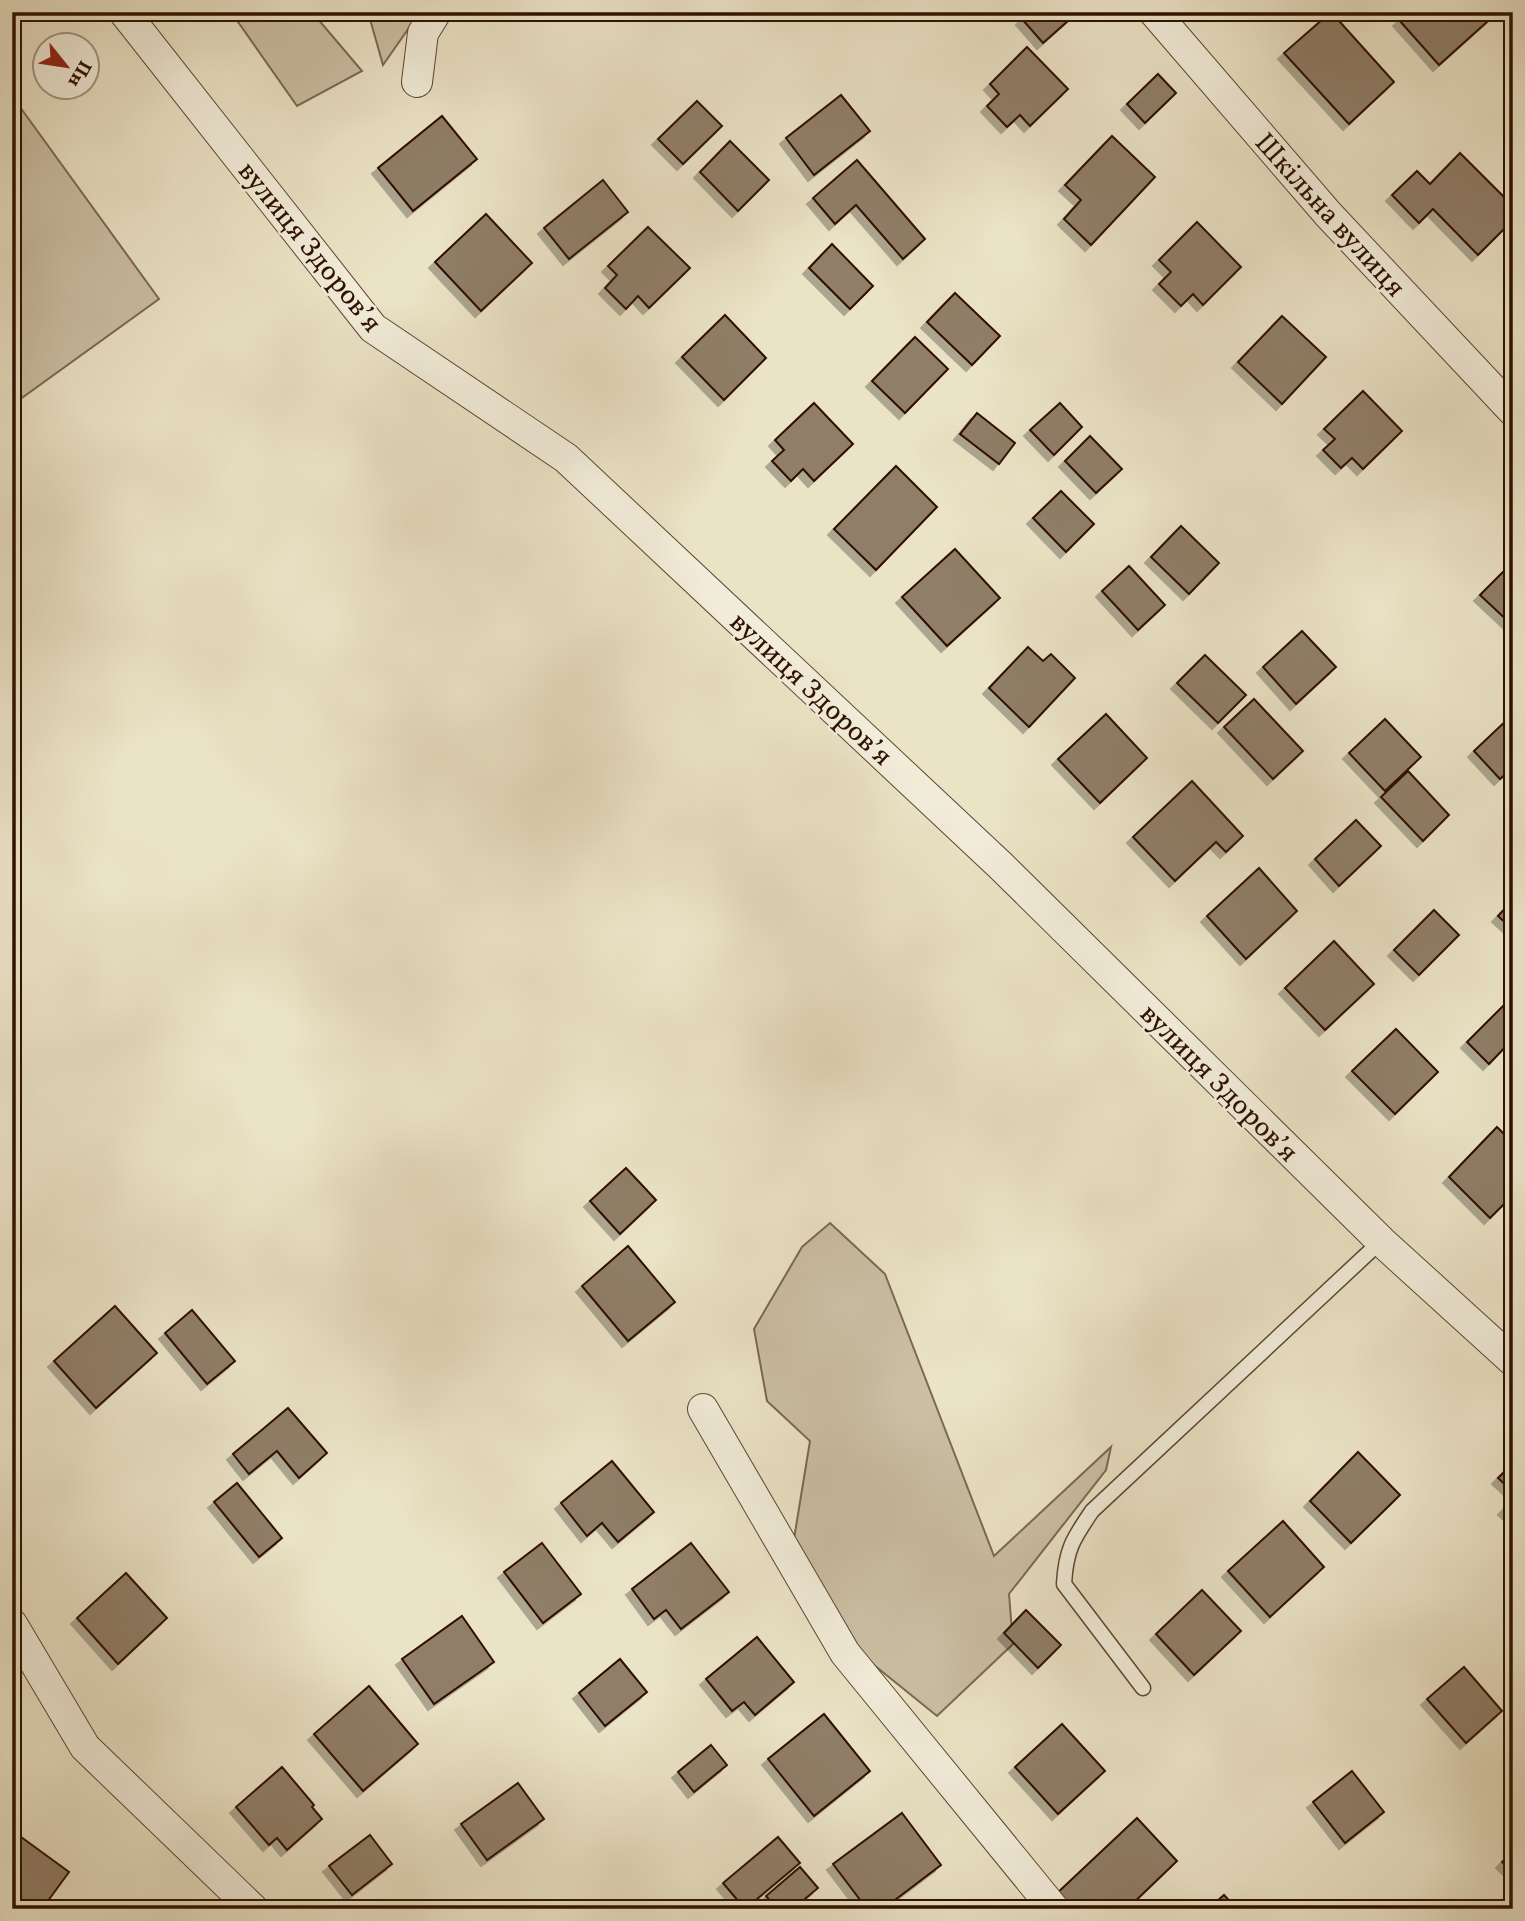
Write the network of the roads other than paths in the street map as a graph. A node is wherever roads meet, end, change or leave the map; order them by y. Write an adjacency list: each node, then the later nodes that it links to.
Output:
1 (124, 12): 6 (street, вулиця Здоровʼя)
2 (436, 12): 4 (street)
3 (1154, 12): 5 (street, Шкільна вулиця)
4 (417, 82)
5 (1513, 411)
6 (1381, 1241): 7 (street, вулиця Здоровʼя); 10 (lane)
7 (1513, 1362)
8 (703, 1409): 12 (street)
9 (12, 1624): 11 (street)
10 (1143, 1688)
11 (253, 1909)
12 (1054, 1909)

